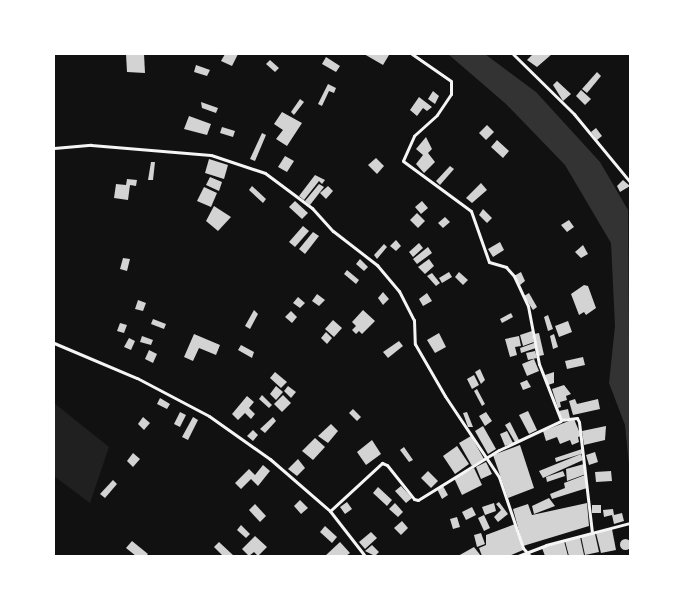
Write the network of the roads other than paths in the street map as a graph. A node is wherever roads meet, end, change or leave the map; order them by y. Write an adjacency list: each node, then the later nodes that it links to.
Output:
1 (412, 54): 6 (street)
2 (513, 54): 4 (street)
3 (54, 148): 7 (street)
4 (630, 182)
5 (54, 343): 8 (street)
6 (561, 421): 7 (street); 10 (street)
7 (487, 458): 8 (street); 11 (street)
8 (330, 511): 12 (street)
9 (630, 523): 10 (street)
10 (592, 533): 11 (street)
11 (529, 554): 13 (street)
12 (365, 556)
13 (518, 556)

